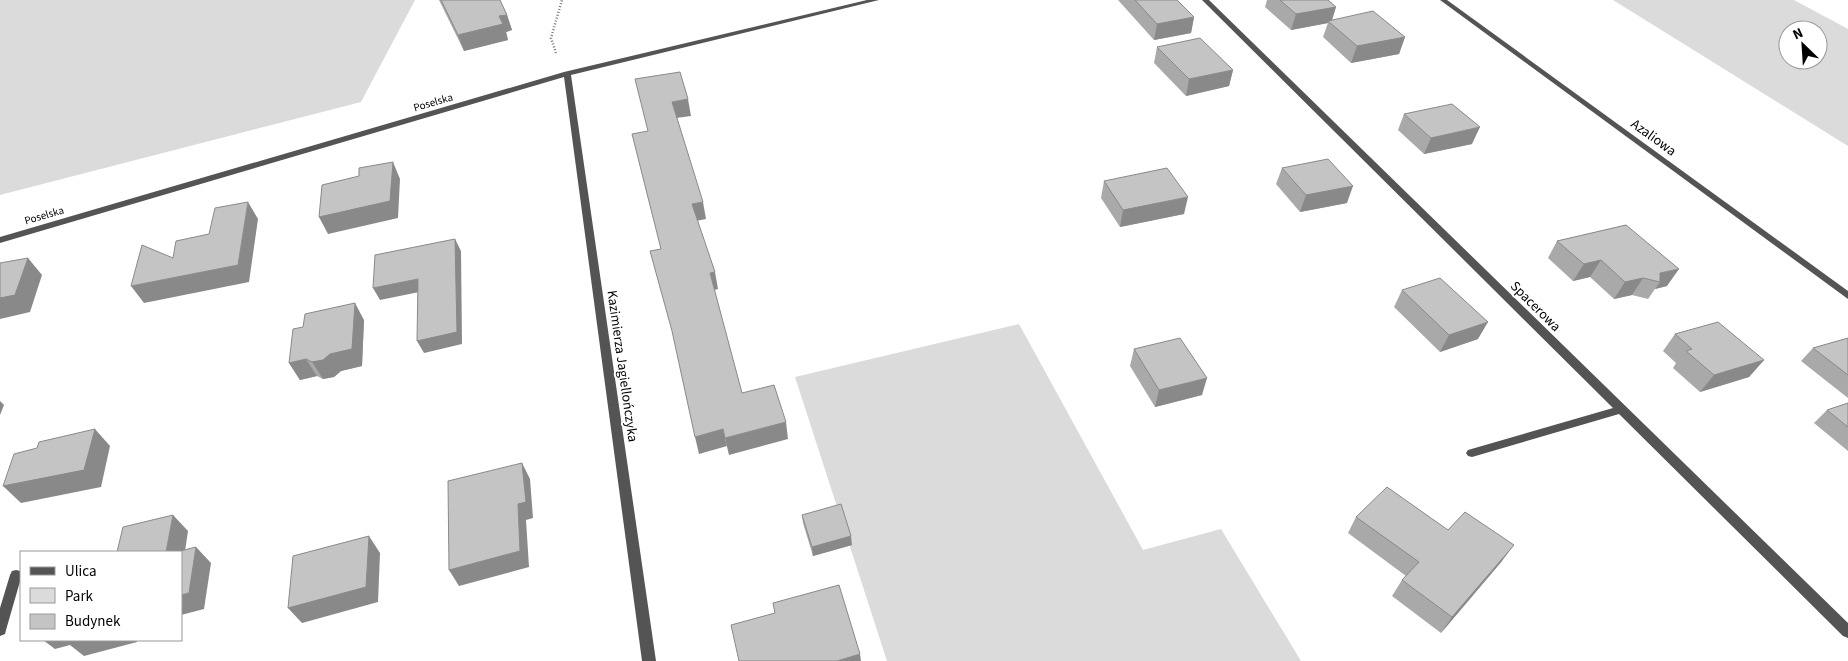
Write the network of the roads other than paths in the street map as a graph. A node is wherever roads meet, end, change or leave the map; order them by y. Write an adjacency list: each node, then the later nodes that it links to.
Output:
1 (876, 0): 4 (street, Poselska)
2 (1205, 0): 7 (street, Spacerowa)
3 (1443, 0): 6 (street, Azaliowa)
4 (567, 74): 5 (street, Poselska); 12 (street, Kazimierza Jagiellończyka)
5 (0, 240)
6 (1848, 296)
7 (1622, 409): 8 (street); 11 (street, Spacerowa)
8 (1472, 453)
9 (16, 575): 10 (street)
10 (0, 630)
11 (1848, 632)
12 (649, 661)

